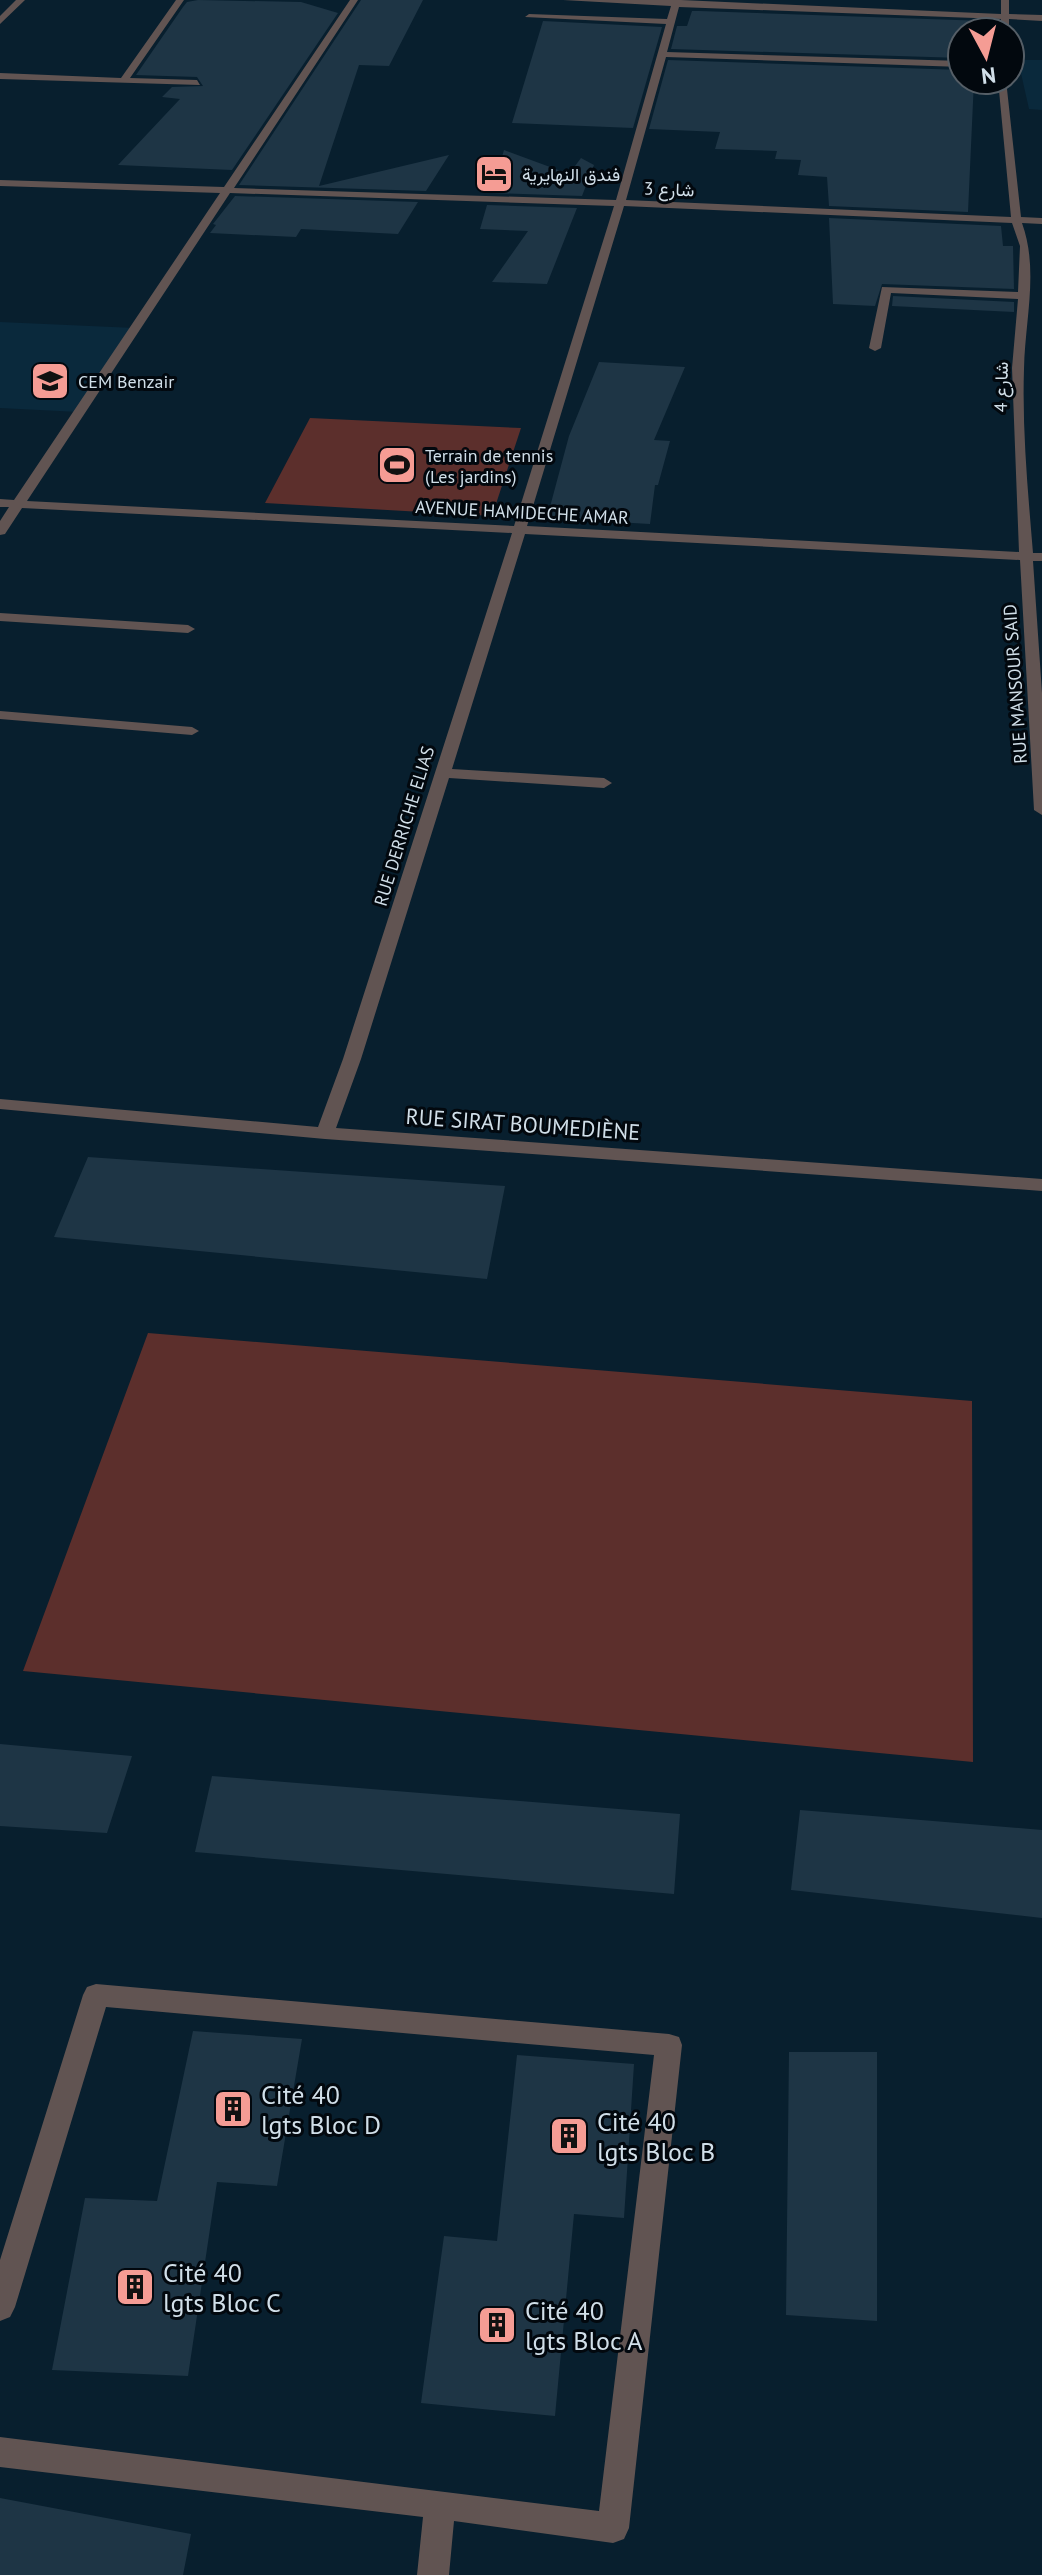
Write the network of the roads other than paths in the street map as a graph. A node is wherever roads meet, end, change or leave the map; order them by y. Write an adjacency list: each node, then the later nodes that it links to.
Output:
1 (21, 0): 8 (street)
2 (180, 0): 13 (street)
3 (354, 0): 17 (street)
4 (567, 0): 5 (street)
5 (676, 3): 6 (street); 9 (street, RUE DERRICHE ELIAS)
6 (983, 16)
7 (529, 17): 9 (street)
8 (0, 21)
9 (672, 22): 10 (street, RUE DERRICHE ELIAS)
10 (662, 54): 11 (street); 18 (street, RUE DERRICHE ELIAS)
11 (946, 63)
12 (0, 76): 13 (street)
13 (123, 81): 14 (street)
14 (197, 83)
15 (1004, 96): 19 (street, شارع 4)
16 (0, 183): 17 (street, شارع 3)
17 (225, 190): 18 (street, شارع 3); 24 (street)
18 (622, 203): 19 (street, شارع 3); 25 (street, RUE DERRICHE ELIAS)
19 (1016, 220): 20 (street, شارع 3); 21 (street, شارع 4)
20 (1042, 221)
21 (1024, 296): 22 (street); 27 (street, شارع 4)
22 (875, 348)
23 (0, 503): 24 (street, AVENUE HAMIDECHE AMAR)
24 (19, 504): 25 (street, AVENUE HAMIDECHE AMAR); 26 (street)
25 (518, 530): 27 (street, AVENUE HAMIDECHE AMAR); 33 (street, RUE DERRICHE ELIAS)
26 (0, 531)
27 (1024, 556): 28 (street, AVENUE HAMIDECHE AMAR); 35 (street, RUE MANSOUR SAID)
28 (1042, 557)
29 (0, 617): 30 (street)
30 (188, 629)
31 (0, 715): 32 (street)
32 (192, 731)
33 (441, 773): 34 (street); 37 (street, RUE DERRICHE ELIAS)
34 (604, 783)
35 (1042, 810)
36 (0, 1104): 37 (street, RUE SIRAT BOUMEDIÈNE)
37 (325, 1133): 38 (street, RUE SIRAT BOUMEDIÈNE)
38 (1042, 1185)
39 (0, 2307): 41 (street)
40 (0, 2452): 41 (street)
41 (440, 2504): 42 (street)
42 (433, 2575)

